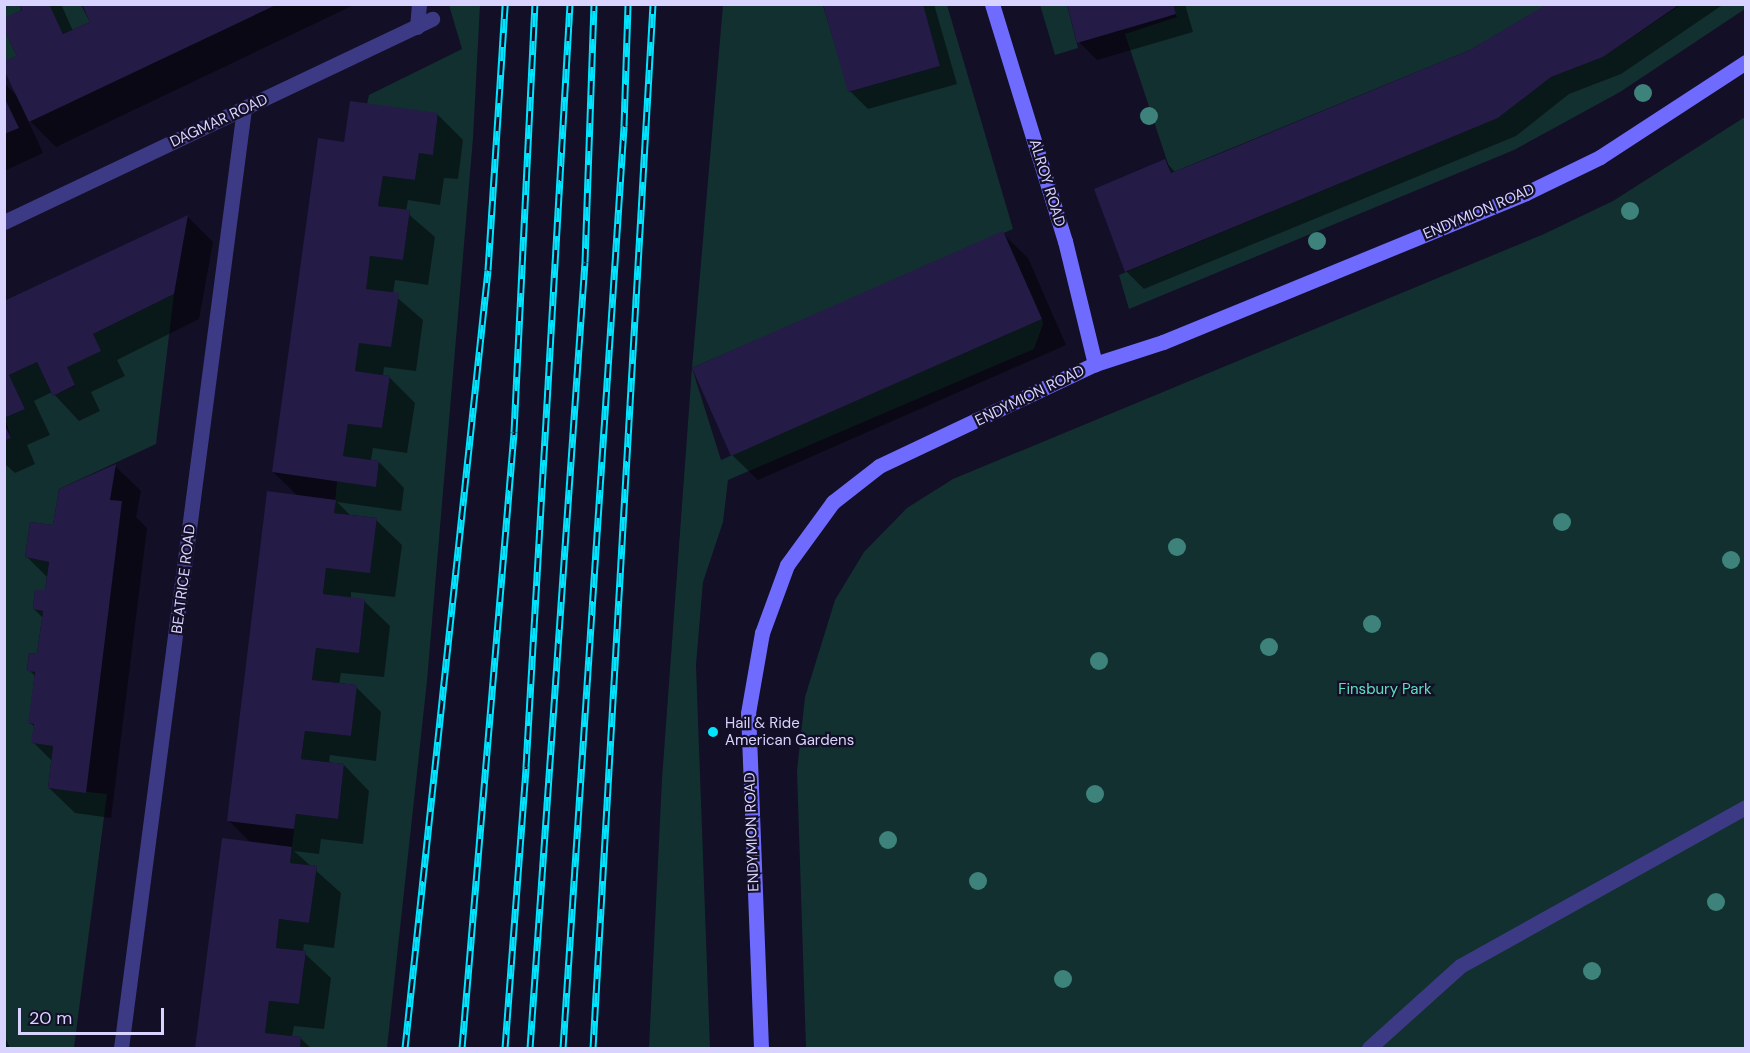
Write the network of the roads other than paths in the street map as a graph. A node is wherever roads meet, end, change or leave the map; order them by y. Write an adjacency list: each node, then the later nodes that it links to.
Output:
1 (419, 4): 4 (street)
2 (992, 4): 8 (main road, ALROY ROAD)
3 (432, 19): 4 (street, DAGMAR ROAD)
4 (417, 27): 6 (street, DAGMAR ROAD)
5 (1746, 62): 8 (main road, ENDYMION ROAD)
6 (243, 109): 7 (street, DAGMAR ROAD); 10 (street, BEATRICE ROAD)
7 (4, 222)
8 (1095, 364): 11 (main road, ENDYMION ROAD)
9 (1746, 807): 12 (street)
10 (121, 1048)
11 (760, 1048)
12 (1369, 1048)

